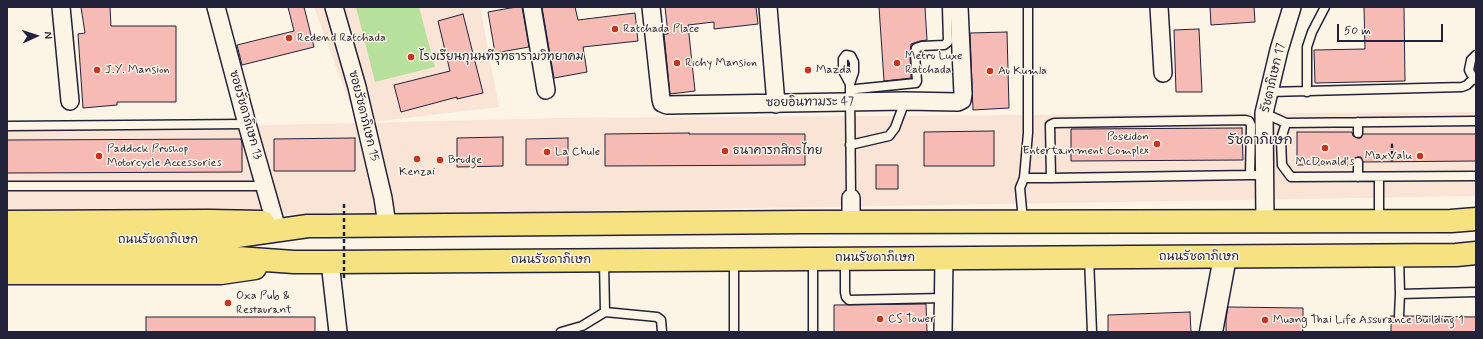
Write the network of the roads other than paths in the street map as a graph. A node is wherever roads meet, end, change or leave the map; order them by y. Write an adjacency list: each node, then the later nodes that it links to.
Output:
1 (61, 7): 20 (street)
2 (216, 7): 27 (street, ซอยรัชดาภิเษก 13)
3 (334, 7): 49 (street, ซอยรัชดาภิเษก 15)
4 (532, 7): 16 (street)
5 (651, 7): 22 (street, ซอยอินทามระ 47)
6 (768, 7): 22 (street)
7 (947, 7): 19 (lane)
8 (959, 7): 21 (street, ซอยอินทามระ 47)
9 (1028, 7): 36 (lane)
10 (1159, 7): 14 (street)
11 (1292, 7): 17 (street, รัชดาภิเษก 17)
12 (1325, 7): 18 (lane)
13 (1476, 56): 15 (lane)
14 (1163, 73)
15 (1475, 79): 18 (lane)
16 (546, 90)
17 (1269, 92): 18 (lane); 23 (street, รัชดาภิเษก 17)
18 (1307, 92)
19 (850, 93): 21 (street, ซอยอินทามระ 47); 22 (street, ซอยอินทามระ 47); 30 (lane)
20 (70, 101)
21 (905, 101): 30 (lane)
22 (776, 104)
23 (1264, 114): 26 (lane); 32 (street, รัชดาภิเษก 17)
24 (1476, 121): 25 (lane)
25 (1358, 122): 26 (lane); 29 (lane)
26 (1286, 123): 34 (lane)
27 (247, 124): 28 (lane); 39 (street, ซอยรัชดาภิเษก 13)
28 (7, 126)
29 (1358, 133)
30 (850, 145): 40 (lane)
31 (1358, 162): 34 (lane)
32 (1258, 175): 37 (lane); 37 (lane); 47 (street, รัชดาภิเษก 17)
33 (1476, 176): 35 (lane)
34 (1358, 177): 35 (lane)
35 (1379, 177): 48 (lane)
36 (1024, 178): 37 (lane); 46 (lane)
37 (1051, 178)
38 (7, 186): 39 (lane)
39 (265, 186): 44 (street, ซอยรัชดาภิเษก 13)
40 (850, 198): 45 (street)
41 (1476, 219): 42 (main road, ถนนรัชดาภิเษก)
42 (1451, 221): 48 (main road, ถนนรัชดาภิเษก); 50 (main road, ถนนรัชดาภิเษก)
43 (7, 222): 44 (main road, ถนนรัชดาภิเษก)
44 (275, 222): 51 (main road, ถนนรัชดาภิเษก)
45 (851, 222): 46 (main road, ถนนรัชดาภิเษก); 49 (main road, ถนนรัชดาภิเษก)
46 (1023, 222): 47 (main road, ถนนรัชดาภิเษก)
47 (1265, 222): 48 (main road, ถนนรัชดาภิเษก)
48 (1380, 222)
49 (387, 225): 51 (main road, ถนนรัชดาภิเษก)
50 (1476, 225)
51 (308, 226): 52 (main road, ถนนรัชดาภิเษก)
52 (7, 241)
53 (1399, 255): 54 (main road, ถนนรัชดาภิเษก); 57 (main road, ถนนรัชดาภิเษก); 67 (lane)
54 (1469, 255)
55 (7, 257): 63 (main road, ถนนรัชดาภิเษก)
56 (1089, 257): 57 (main road, ถนนรัชดาภิเษก); 59 (main road, ถนนรัชดาภิเษก); 77 (lane)
57 (1225, 257): 78 (street)
58 (844, 258): 59 (main road, ถนนรัชดาภิเษก); 61 (main road, ถนนรัชดาภิเษก); 68 (lane)
59 (944, 258): 68 (street)
60 (734, 259): 61 (main road, ถนนรัชดาภิเษก); 62 (main road, ถนนรัชดาภิเษก); 74 (lane)
61 (813, 259): 75 (lane)
62 (604, 260): 64 (main road, ถนนรัชดาภิเษก); 69 (lane)
63 (294, 262): 64 (main road, ถนนรัชดาภิเษก); 65 (main road, ถนนรัชดาภิเษก)
64 (330, 262): 71 (street)
65 (7, 273)
66 (1476, 292): 67 (lane)
67 (1400, 294): 70 (lane)
68 (943, 298): 76 (street)
69 (605, 312): 72 (lane); 73 (lane)
70 (1399, 316)
71 (338, 332)
72 (560, 332)
73 (662, 332)
74 (734, 332)
75 (813, 332)
76 (942, 332)
77 (1092, 332)
78 (1211, 332)

